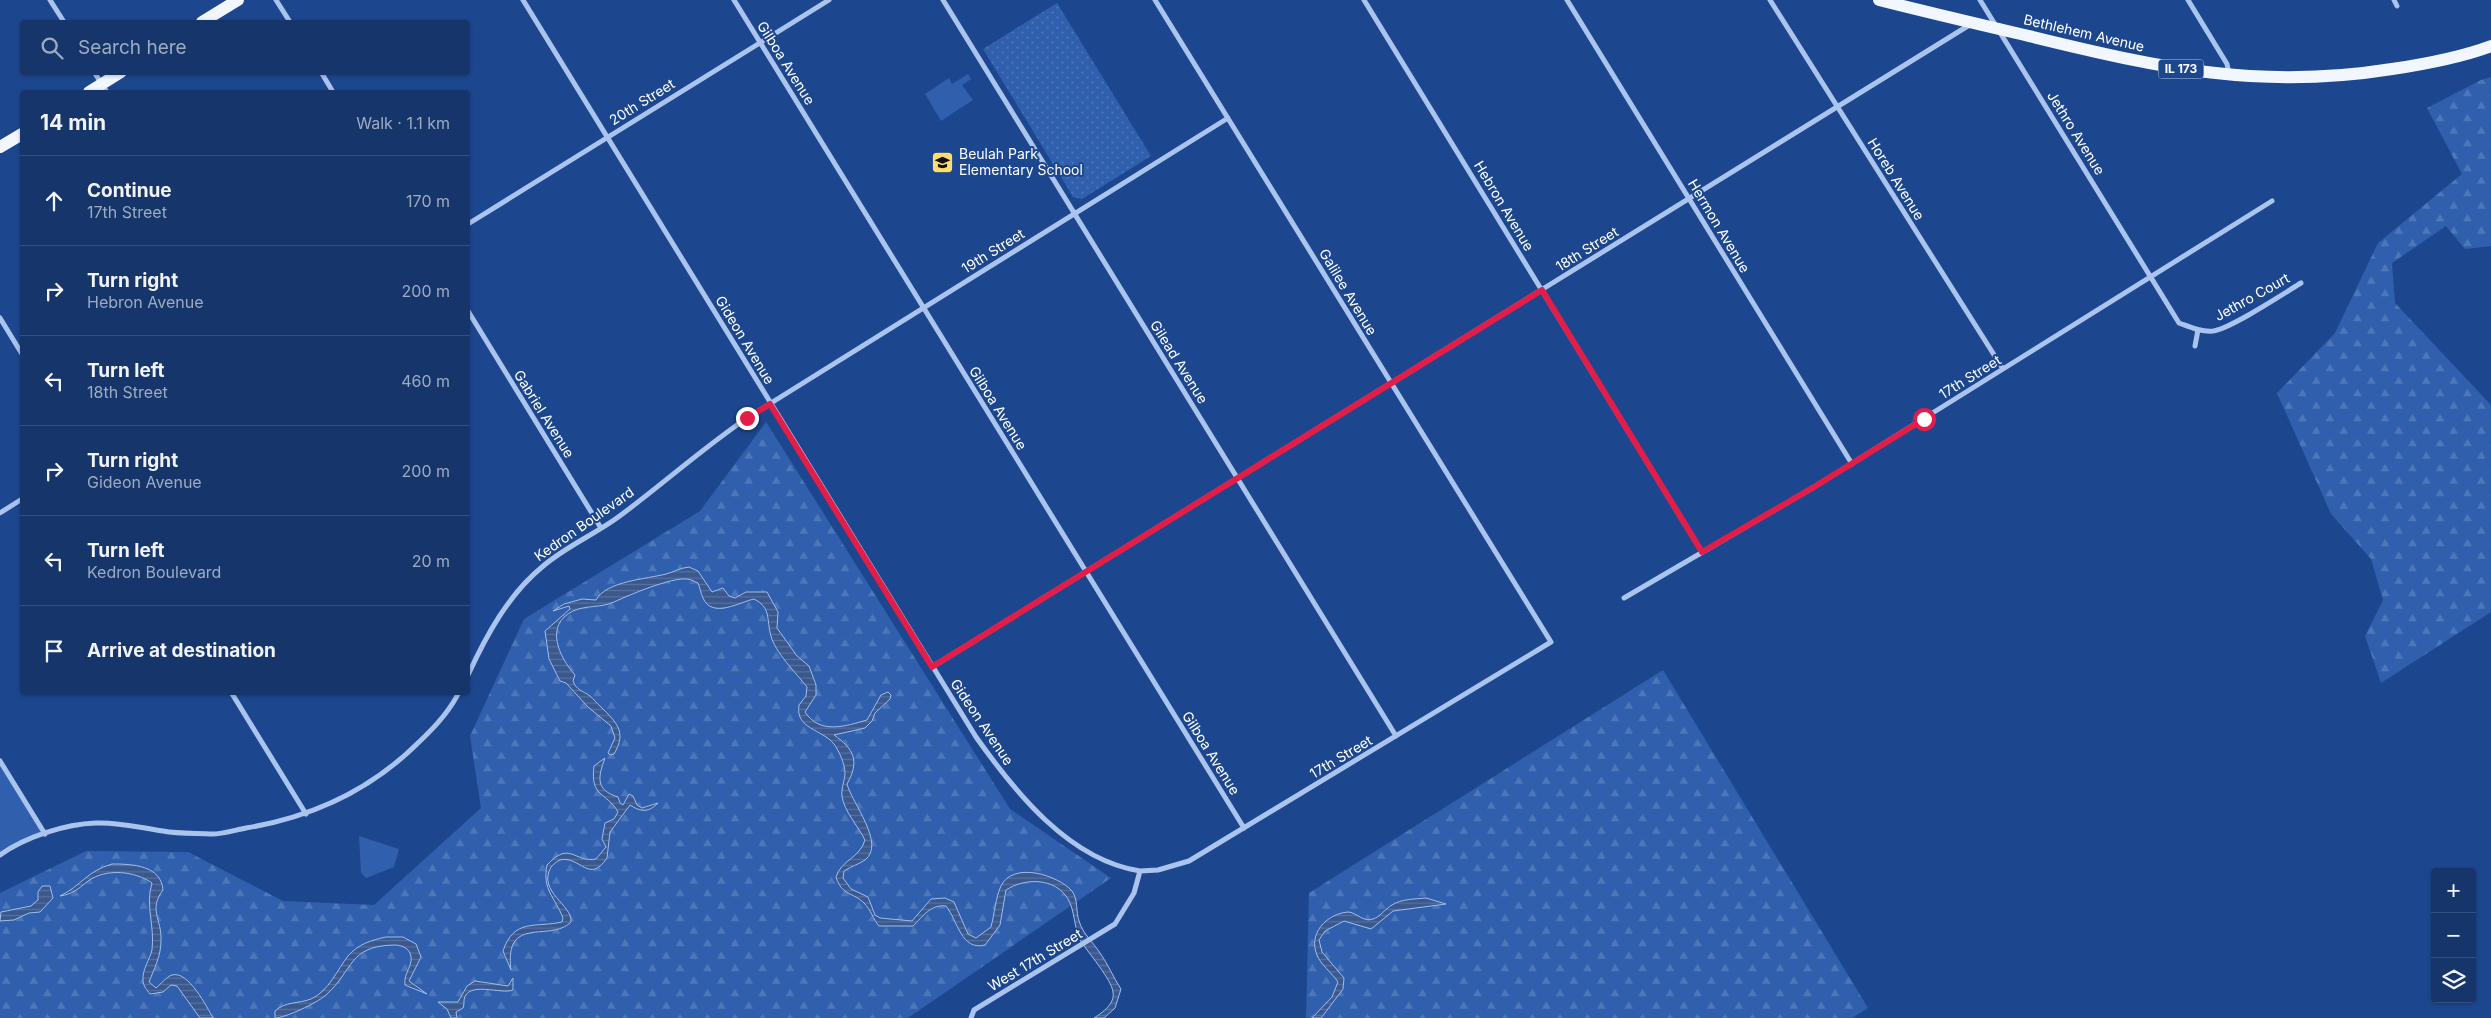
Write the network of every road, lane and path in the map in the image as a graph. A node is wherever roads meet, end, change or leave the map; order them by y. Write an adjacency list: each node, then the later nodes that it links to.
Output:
1 (50, 0): 17 (street)
2 (238, 0): 18 (main road)
3 (276, 0): 19 (street)
4 (523, 0): 33 (street, Gideon Avenue)
5 (734, 0): 22 (street, Gilboa Avenue)
6 (829, 0): 22 (street, 20th Street)
7 (943, 0): 37 (street, Gilead Avenue)
8 (1155, 0): 31 (street, Galilee Avenue)
9 (1364, 0): 41 (street, Hebron Avenue)
10 (1567, 0): 35 (street, Hermon Avenue)
11 (1770, 0): 30 (street, Horeb Avenue)
12 (1879, 0): 20 (main road, Bethlehem Avenue / IL 173)
13 (1980, 0): 21 (street, Jethro Avenue)
14 (2188, 0): 27 (street)
15 (2394, 0): 16 (street)
16 (2397, 6)
17 (63, 20)
18 (205, 20)
19 (289, 20)
20 (1972, 23): 21 (main road, Bethlehem Avenue / IL 173); 30 (street, 18th Street)
21 (1998, 28): 27 (main road, Bethlehem Avenue / IL 173); 39 (street, Jethro Avenue)
22 (760, 43): 33 (street, 20th Street); 42 (street, Gilboa Avenue)
23 (2491, 46): 27 (main road, Bethlehem Avenue / IL 173)
24 (96, 75): 28 (street)
25 (118, 75): 28 (main road)
26 (323, 75): 29 (street)
27 (2229, 76)
28 (104, 88)
29 (332, 90)
30 (1838, 107): 35 (street, 18th Street); 48 (street, Horeb Avenue)
31 (1228, 118): 37 (street, 19th Street); 49 (street, Galilee Avenue)
32 (20, 135): 34 (main road)
33 (608, 137): 38 (street, 20th Street); 50 (street, Gideon Avenue)
34 (0, 148)
35 (1690, 198): 41 (street, 18th Street); 51 (street, Hermon Avenue)
36 (2272, 201): 39 (street, 17th Street)
37 (1074, 214): 42 (street, 19th Street); 52 (street, Gilead Avenue)
38 (470, 223)
39 (2152, 277): 45 (street); 48 (street, 17th Street)
40 (2301, 283): 45 (street, Jethro Court)
41 (1542, 290): 49 (street, 18th Street); 56 (street, Hebron Avenue)
42 (923, 308): 50 (street, 19th Street); 57 (street, Gilboa Avenue)
43 (470, 314): 55 (street, Gabriel Avenue)
44 (0, 318): 47 (street)
45 (2198, 330): 46 (street)
46 (2195, 346)
47 (20, 351)
48 (2003, 369): 51 (street, 17th Street)
49 (1390, 384): 52 (street, 18th Street); 58 (street, Galilee Avenue)
50 (770, 404): 55 (street, Kedron Boulevard); 60 (street, Gideon Avenue)
51 (1852, 464): 56 (street, 17th Street)
52 (1237, 478): 57 (street, 18th Street); 64 (street, Gilead Avenue)
53 (20, 500): 54 (street)
54 (0, 513)
55 (602, 528): 61 (street, Kedron Boulevard)
56 (1702, 552): 59 (street, 17th Street)
57 (1086, 572): 60 (street, 18th Street); 67 (street, Gilboa Avenue)
58 (1522, 596): 64 (street, 17th Street)
59 (1624, 598)
60 (932, 667): 70 (street, Gideon Avenue)
61 (470, 671)
62 (233, 695): 66 (street)
63 (458, 695): 66 (street)
64 (1396, 736): 67 (street, 17th Street)
65 (0, 761): 68 (street)
66 (306, 814): 68 (street)
67 (1244, 828): 70 (street, 17th Street)
68 (45, 834): 69 (street)
69 (0, 855)
70 (1140, 871): 71 (street, West 17th Street)
71 (971, 1018)

